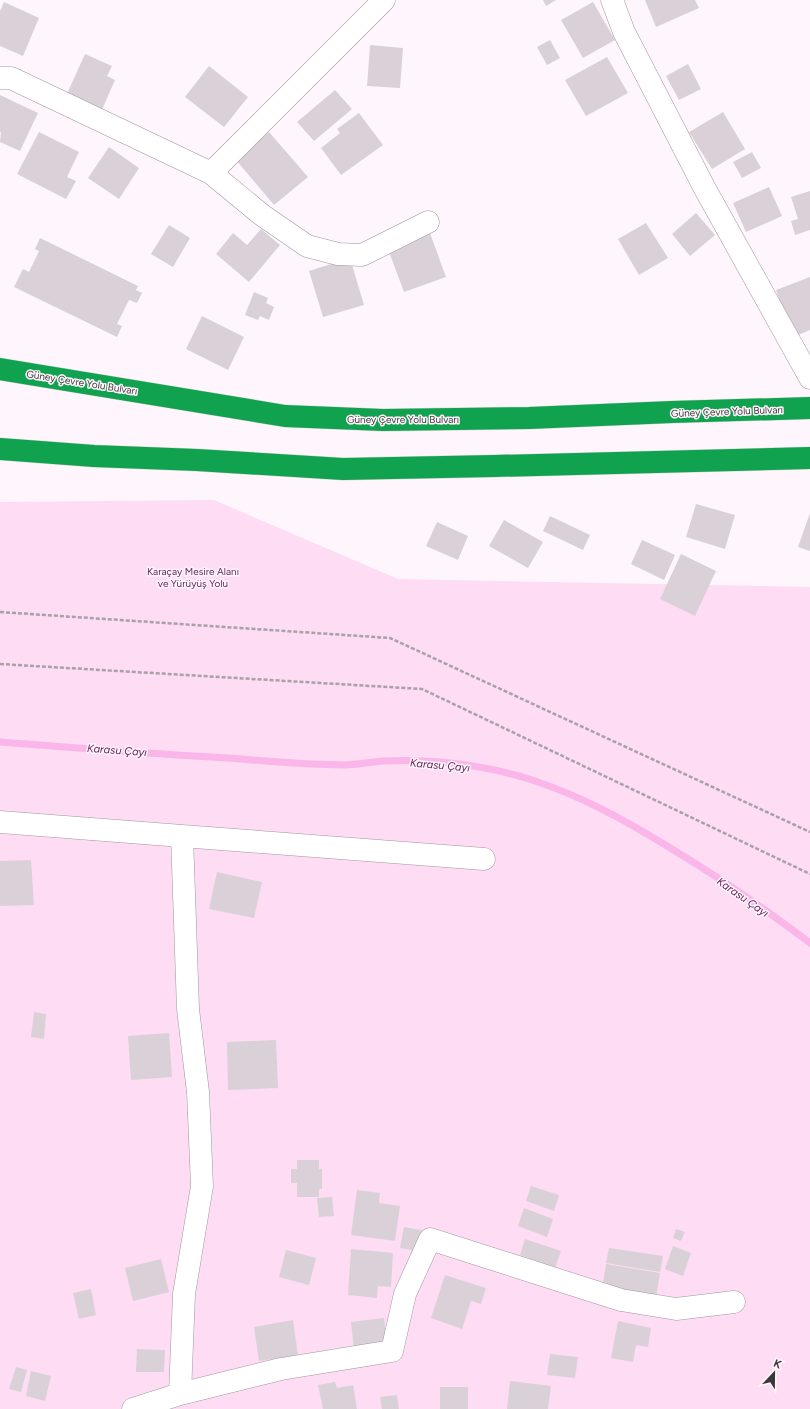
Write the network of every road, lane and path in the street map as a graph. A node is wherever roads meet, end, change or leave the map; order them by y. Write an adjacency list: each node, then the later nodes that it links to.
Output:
1 (384, 0): 4 (street)
2 (612, 0): 7 (street)
3 (0, 78): 4 (street)
4 (211, 173): 5 (street)
5 (428, 222)
6 (0, 369): 8 (highway, Güney Çevre Yolu Bulvarı)
7 (810, 378)
8 (810, 408)
9 (0, 449): 10 (highway)
10 (810, 458)
11 (0, 612): 14 (path)
12 (0, 664): 17 (path)
13 (0, 822): 15 (street)
14 (810, 832)
15 (182, 836): 16 (street); 19 (street)
16 (484, 859)
17 (810, 874)
18 (734, 1302): 19 (street)
19 (180, 1394): 20 (street)
20 (133, 1409)

